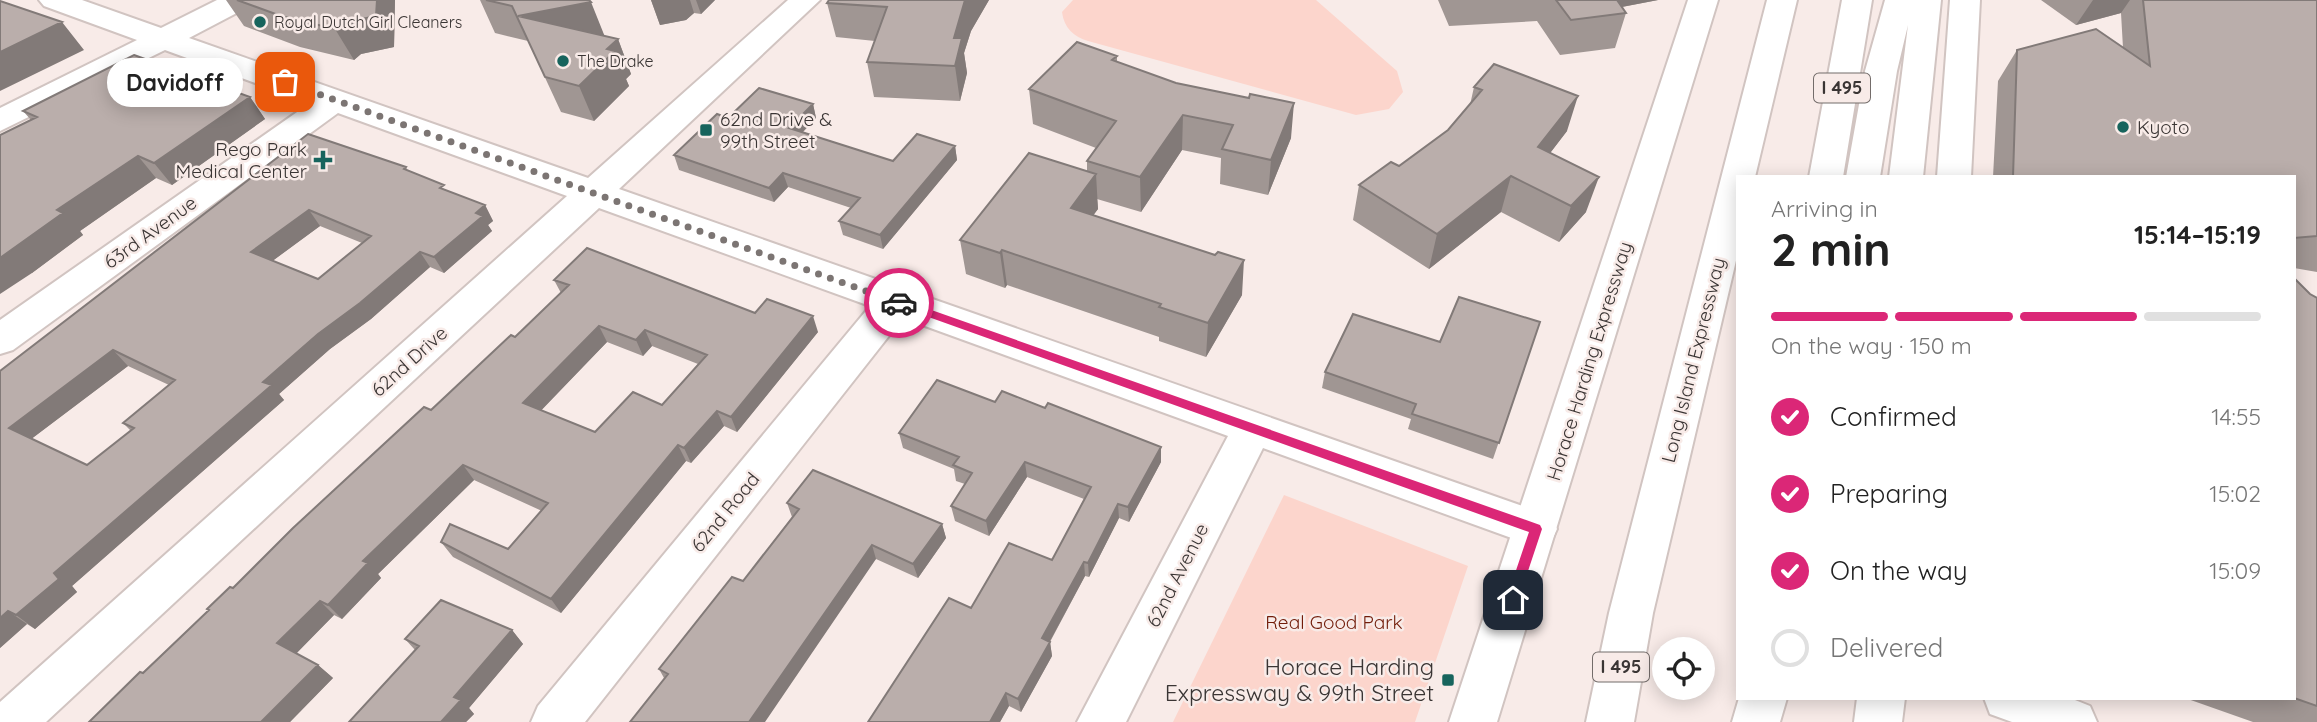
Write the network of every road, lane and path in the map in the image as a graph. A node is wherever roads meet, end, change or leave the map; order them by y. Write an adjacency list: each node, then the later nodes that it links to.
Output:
1 (54, 0): 10 (main road)
2 (240, 0): 10 (main road)
3 (805, 0): 19 (main road, 62nd Drive)
4 (1703, 0): 23 (main road, Horace Harding Expressway)
5 (1857, 0): 14 (main road, I 495)
6 (1900, 0): 15 (main road)
7 (1926, 0): 16 (main road)
8 (1965, 0): 17 (main road)
9 (1779, 4): 13 (main road, Long Island Expressway / I 495)
10 (165, 40): 11 (main road); 12 (main road)
11 (335, 100): 19 (main road); 21 (main road, 63rd Avenue)
12 (0, 121)
13 (1737, 175)
14 (1826, 175)
15 (1863, 175)
16 (1906, 175)
17 (1954, 175)
18 (1736, 181): 24 (main road, Long Island Expressway / I 495)
19 (594, 192): 20 (main road); 29 (main road, 62nd Drive)
20 (895, 301): 22 (main road); 30 (main road, 62nd Road)
21 (0, 340)
22 (1253, 427): 23 (main road); 31 (main road, 62nd Avenue)
23 (1536, 529): 32 (main road, Horace Harding Expressway)
24 (1631, 613): 33 (main road); 34 (main road, Long Island Expressway / I 495)
25 (1744, 700): 35 (main road)
26 (1762, 700): 36 (main road)
27 (1881, 700): 37 (main road)
28 (2012, 700): 38 (main road)
29 (12, 722)
30 (555, 722)
31 (1101, 722)
32 (1473, 722)
33 (1587, 722)
34 (1610, 722)
35 (1741, 722)
36 (1756, 722)
37 (1878, 722)
38 (2073, 722)

